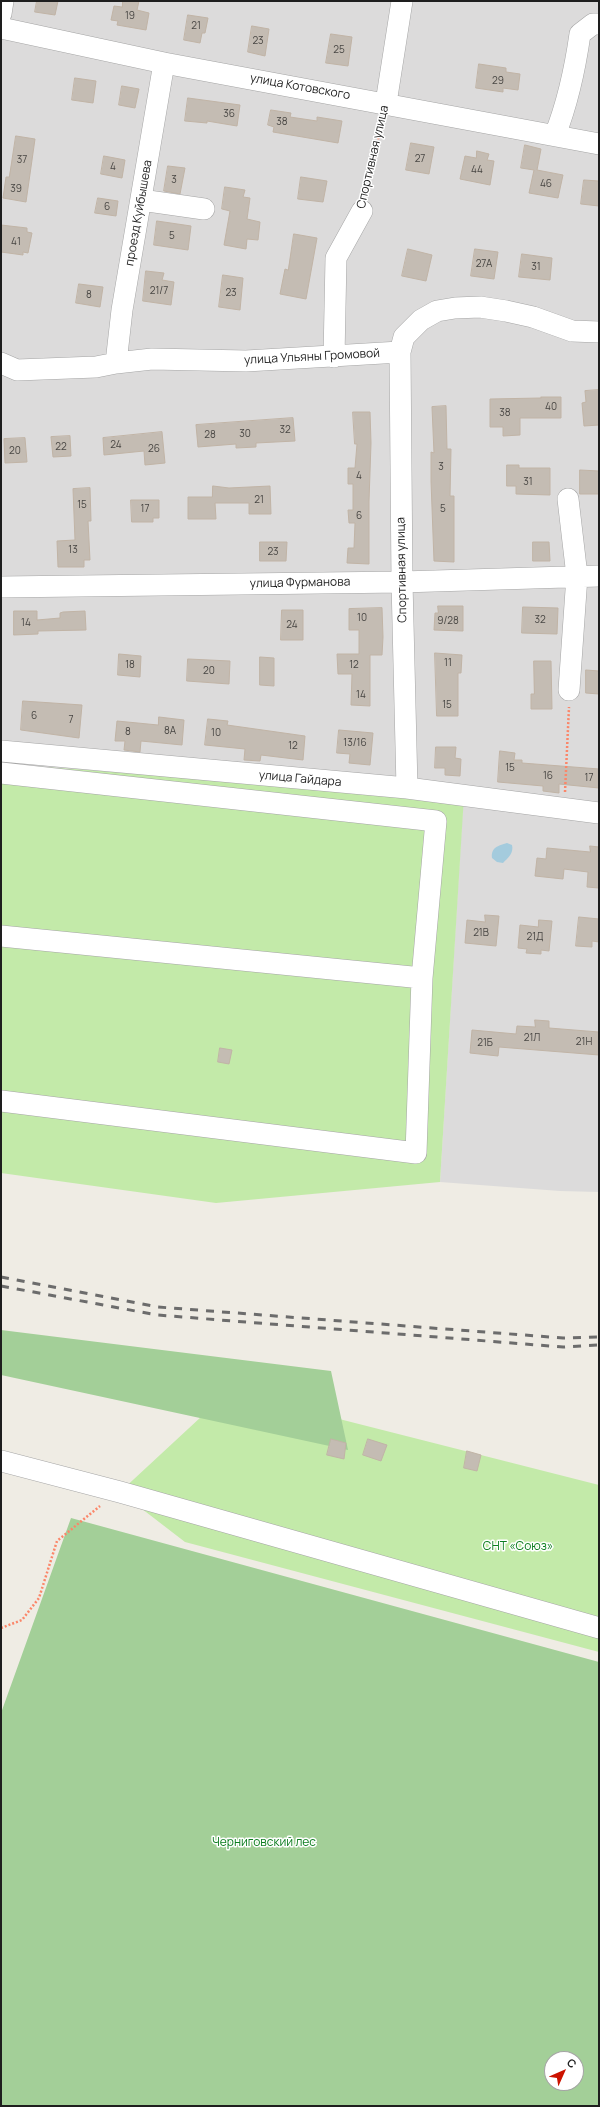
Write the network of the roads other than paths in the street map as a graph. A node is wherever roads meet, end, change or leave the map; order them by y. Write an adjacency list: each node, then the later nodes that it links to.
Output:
1 (3, 1): 3 (street)
2 (402, 1): 7 (street, Спортивная улица)
3 (1, 14)
4 (599, 24): 8 (street)
5 (1, 28): 6 (street, улица Котовского)
6 (164, 63): 7 (street, улица Котовского); 10 (street, проезд Куйбышева)
7 (386, 103): 8 (street, улица Котовского)
8 (555, 135): 9 (street, улица Котовского)
9 (599, 144)
10 (141, 200): 11 (street); 17 (street, проезд Куйбышева)
11 (204, 209)
12 (362, 211): 15 (street, Спортивная улица)
13 (599, 332): 14 (street)
14 (400, 352): 15 (street, улица Ульяны Громовой); 21 (street, Спортивная улица)
15 (334, 357): 17 (street, улица Ульяны Громовой)
16 (1, 363): 17 (street, улица Ульяны Громовой)
17 (116, 363)
18 (568, 499): 19 (street)
19 (577, 576): 20 (street, улица Фурманова); 21 (street, улица Фурманова); 23 (street)
20 (599, 576)
21 (402, 582): 22 (street, улица Фурманова); 26 (street, Спортивная улица)
22 (1, 587)
23 (569, 690)
24 (1, 751): 26 (street, улица Гайдара)
25 (1, 773): 29 (street)
26 (407, 788): 27 (street, улица Гайдара)
27 (599, 813)
28 (1, 936): 29 (street)
29 (422, 978): 30 (street)
30 (1, 1101)
31 (1, 1461): 32 (street)
32 (599, 1628)

